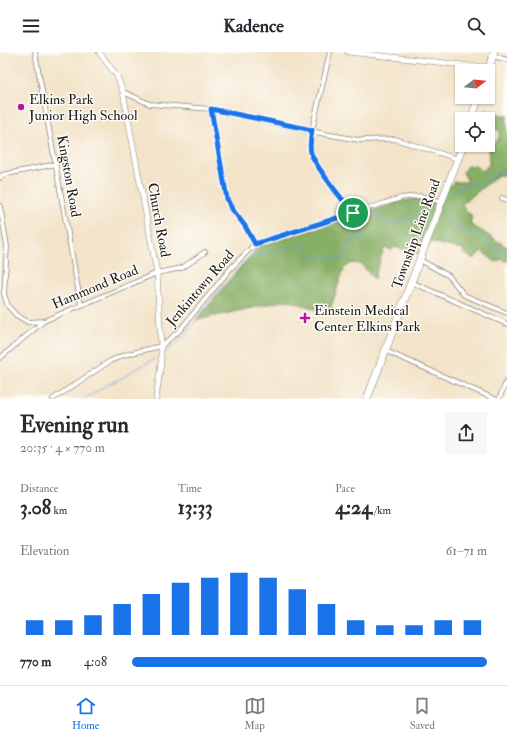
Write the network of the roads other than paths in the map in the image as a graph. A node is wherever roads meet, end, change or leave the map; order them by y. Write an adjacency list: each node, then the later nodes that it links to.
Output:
1 (35, 52): 14 (street, Kingston Road)
2 (99, 52): 9 (street, Church Road)
3 (330, 52): 11 (street)
4 (348, 52): 8 (street)
5 (494, 54): 6 (street); 7 (main road)
6 (507, 60)
7 (490, 64)
8 (455, 65)
9 (123, 92): 10 (street); 26 (street, Church Road)
10 (211, 109): 11 (street); 23 (street)
11 (312, 130): 13 (street); 22 (street)
12 (460, 152): 13 (main road, Township Line Road)
13 (458, 159): 20 (main road, Township Line Road)
14 (56, 164): 16 (street); 28 (street, Kingston Road)
15 (0, 171): 16 (street)
16 (7, 174): 17 (street)
17 (0, 178)
18 (502, 198): 19 (street)
19 (507, 200)
20 (441, 203): 22 (street, Jenkintown Road); 25 (main road, Township Line Road)
21 (0, 206): 30 (street)
22 (353, 213): 23 (street, Jenkintown Road)
23 (255, 244): 32 (street, Jenkintown Road)
24 (205, 252): 26 (street, Hammond Road)
25 (420, 260): 27 (main road, Township Line Road); 29 (street)
26 (157, 273): 28 (street, Hammond Road); 32 (street, Church Road)
27 (412, 282): 31 (street); 33 (main road, Township Line Road)
28 (81, 305): 30 (street, Hammond Road)
29 (507, 313)
30 (44, 321): 34 (street, Hammond Road)
31 (507, 324)
32 (161, 346): 36 (street, Jenkintown Road); 37 (street, Church Road)
33 (386, 351): 38 (main road, Township Line Road); 39 (street)
34 (0, 358)
35 (507, 380): 40 (street)
36 (53, 399)
37 (156, 399)
38 (367, 399)
39 (495, 399)
40 (499, 399)

